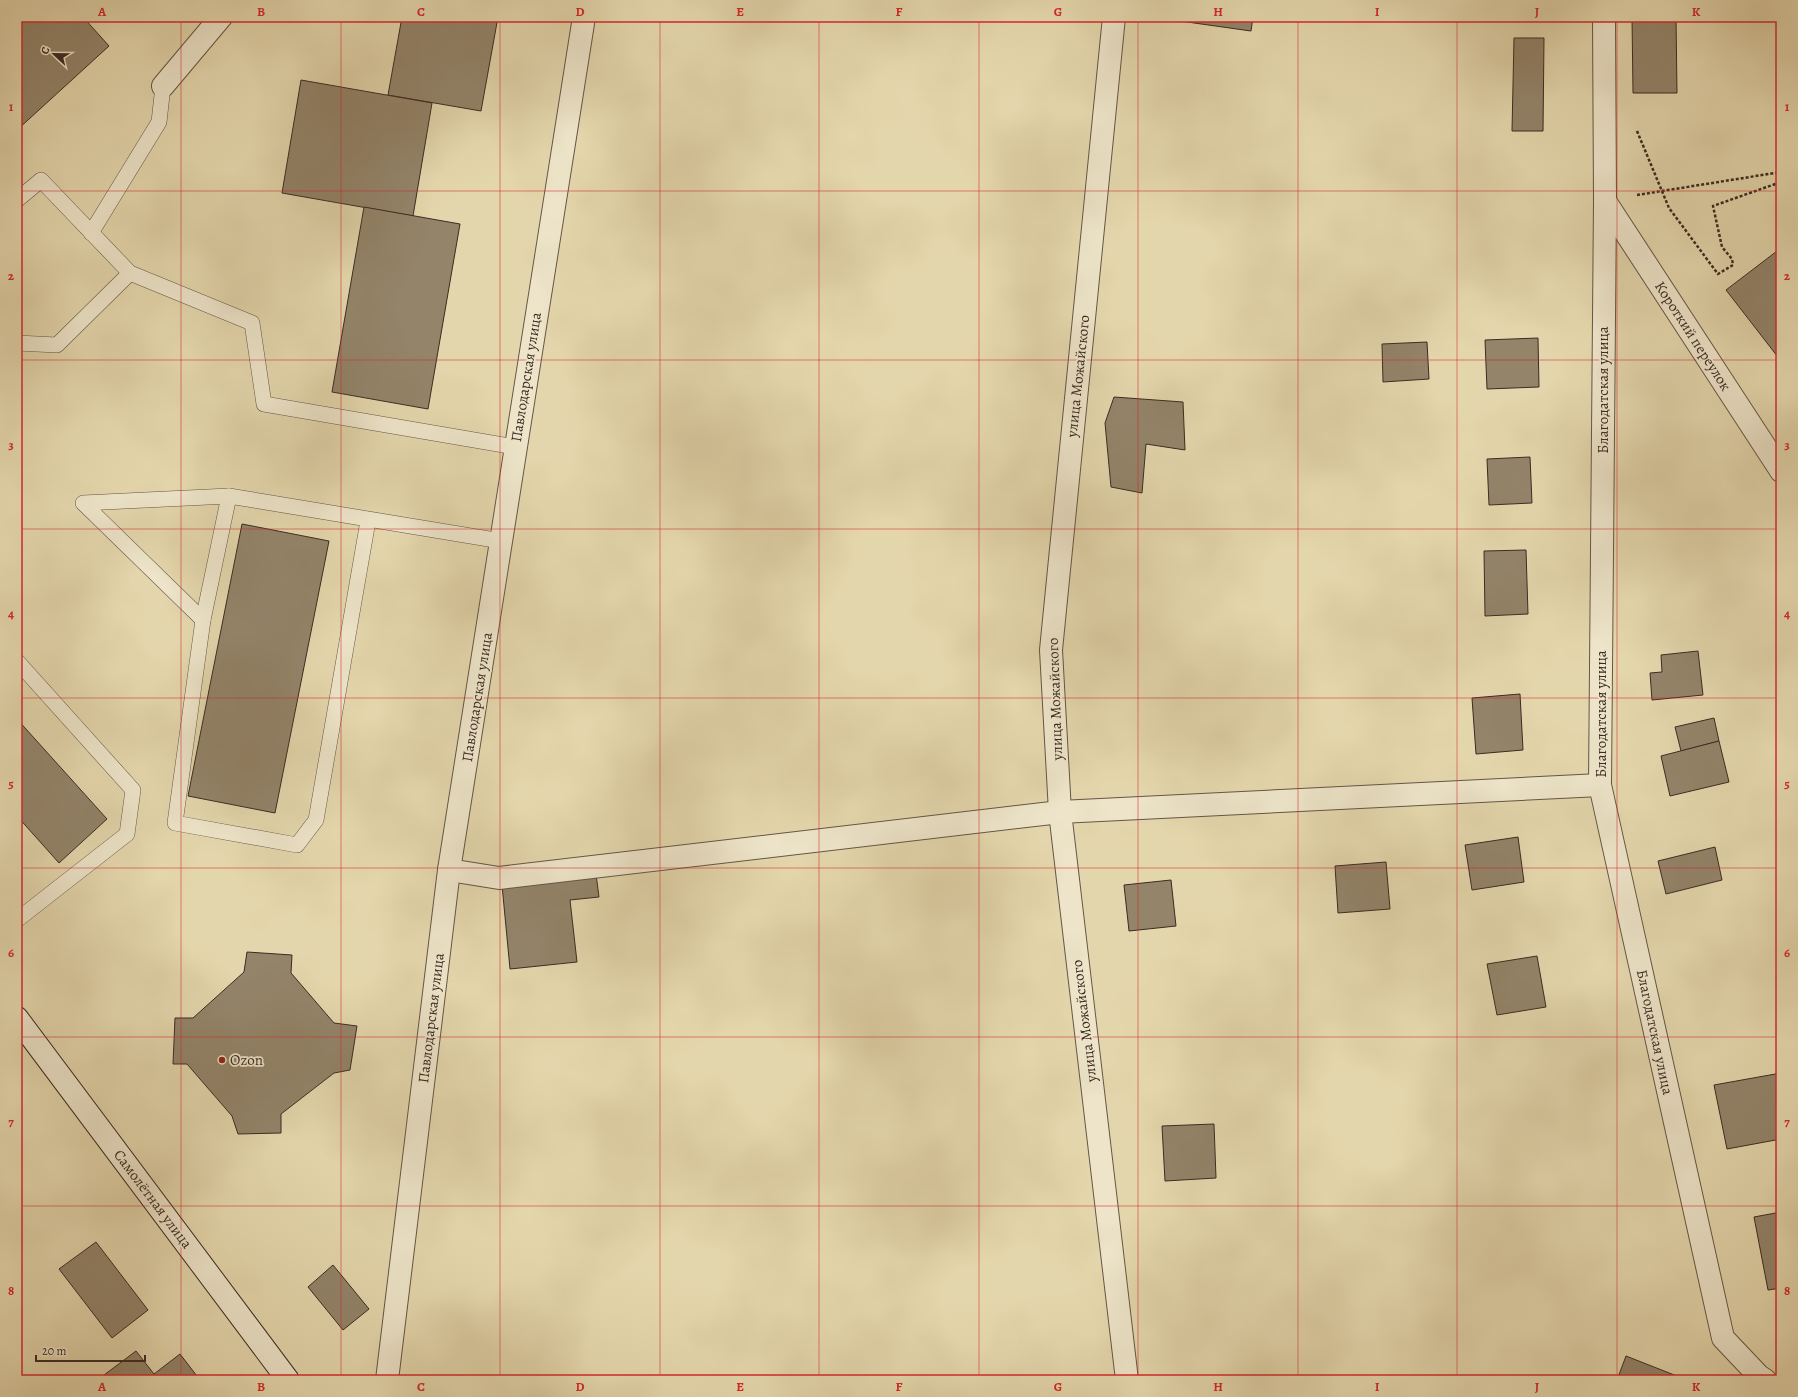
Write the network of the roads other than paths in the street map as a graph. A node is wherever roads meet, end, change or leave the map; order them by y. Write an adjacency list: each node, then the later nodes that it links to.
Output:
1 (221, 17): 5 (street)
2 (584, 17): 11 (street, Павлодарская улица)
3 (1114, 17): 19 (street, улица Можайского)
4 (1604, 17): 7 (street, Благодатская улица)
5 (163, 86): 8 (lane)
6 (17, 200): 8 (lane)
7 (1605, 201): 12 (street, Короткий переулок); 18 (street, Благодатская улица)
8 (91, 233): 9 (lane)
9 (130, 274): 10 (lane); 11 (lane)
10 (17, 343)
11 (515, 447): 15 (street, Павлодарская улица)
12 (1781, 471)
13 (229, 496): 14 (lane); 16 (lane); 16 (lane)
14 (368, 520): 15 (lane); 16 (lane)
15 (501, 541): 20 (street, Павлодарская улица)
16 (203, 620)
17 (17, 661): 21 (lane)
18 (1600, 785): 19 (street); 26 (street, Благодатская улица)
19 (1060, 812): 20 (street); 25 (street, улица Можайского)
20 (449, 870): 24 (street, Павлодарская улица)
21 (17, 920)
22 (17, 1018): 23 (street, Самолётная улица)
23 (288, 1380)
24 (386, 1380)
25 (1127, 1380)
26 (1765, 1380)

